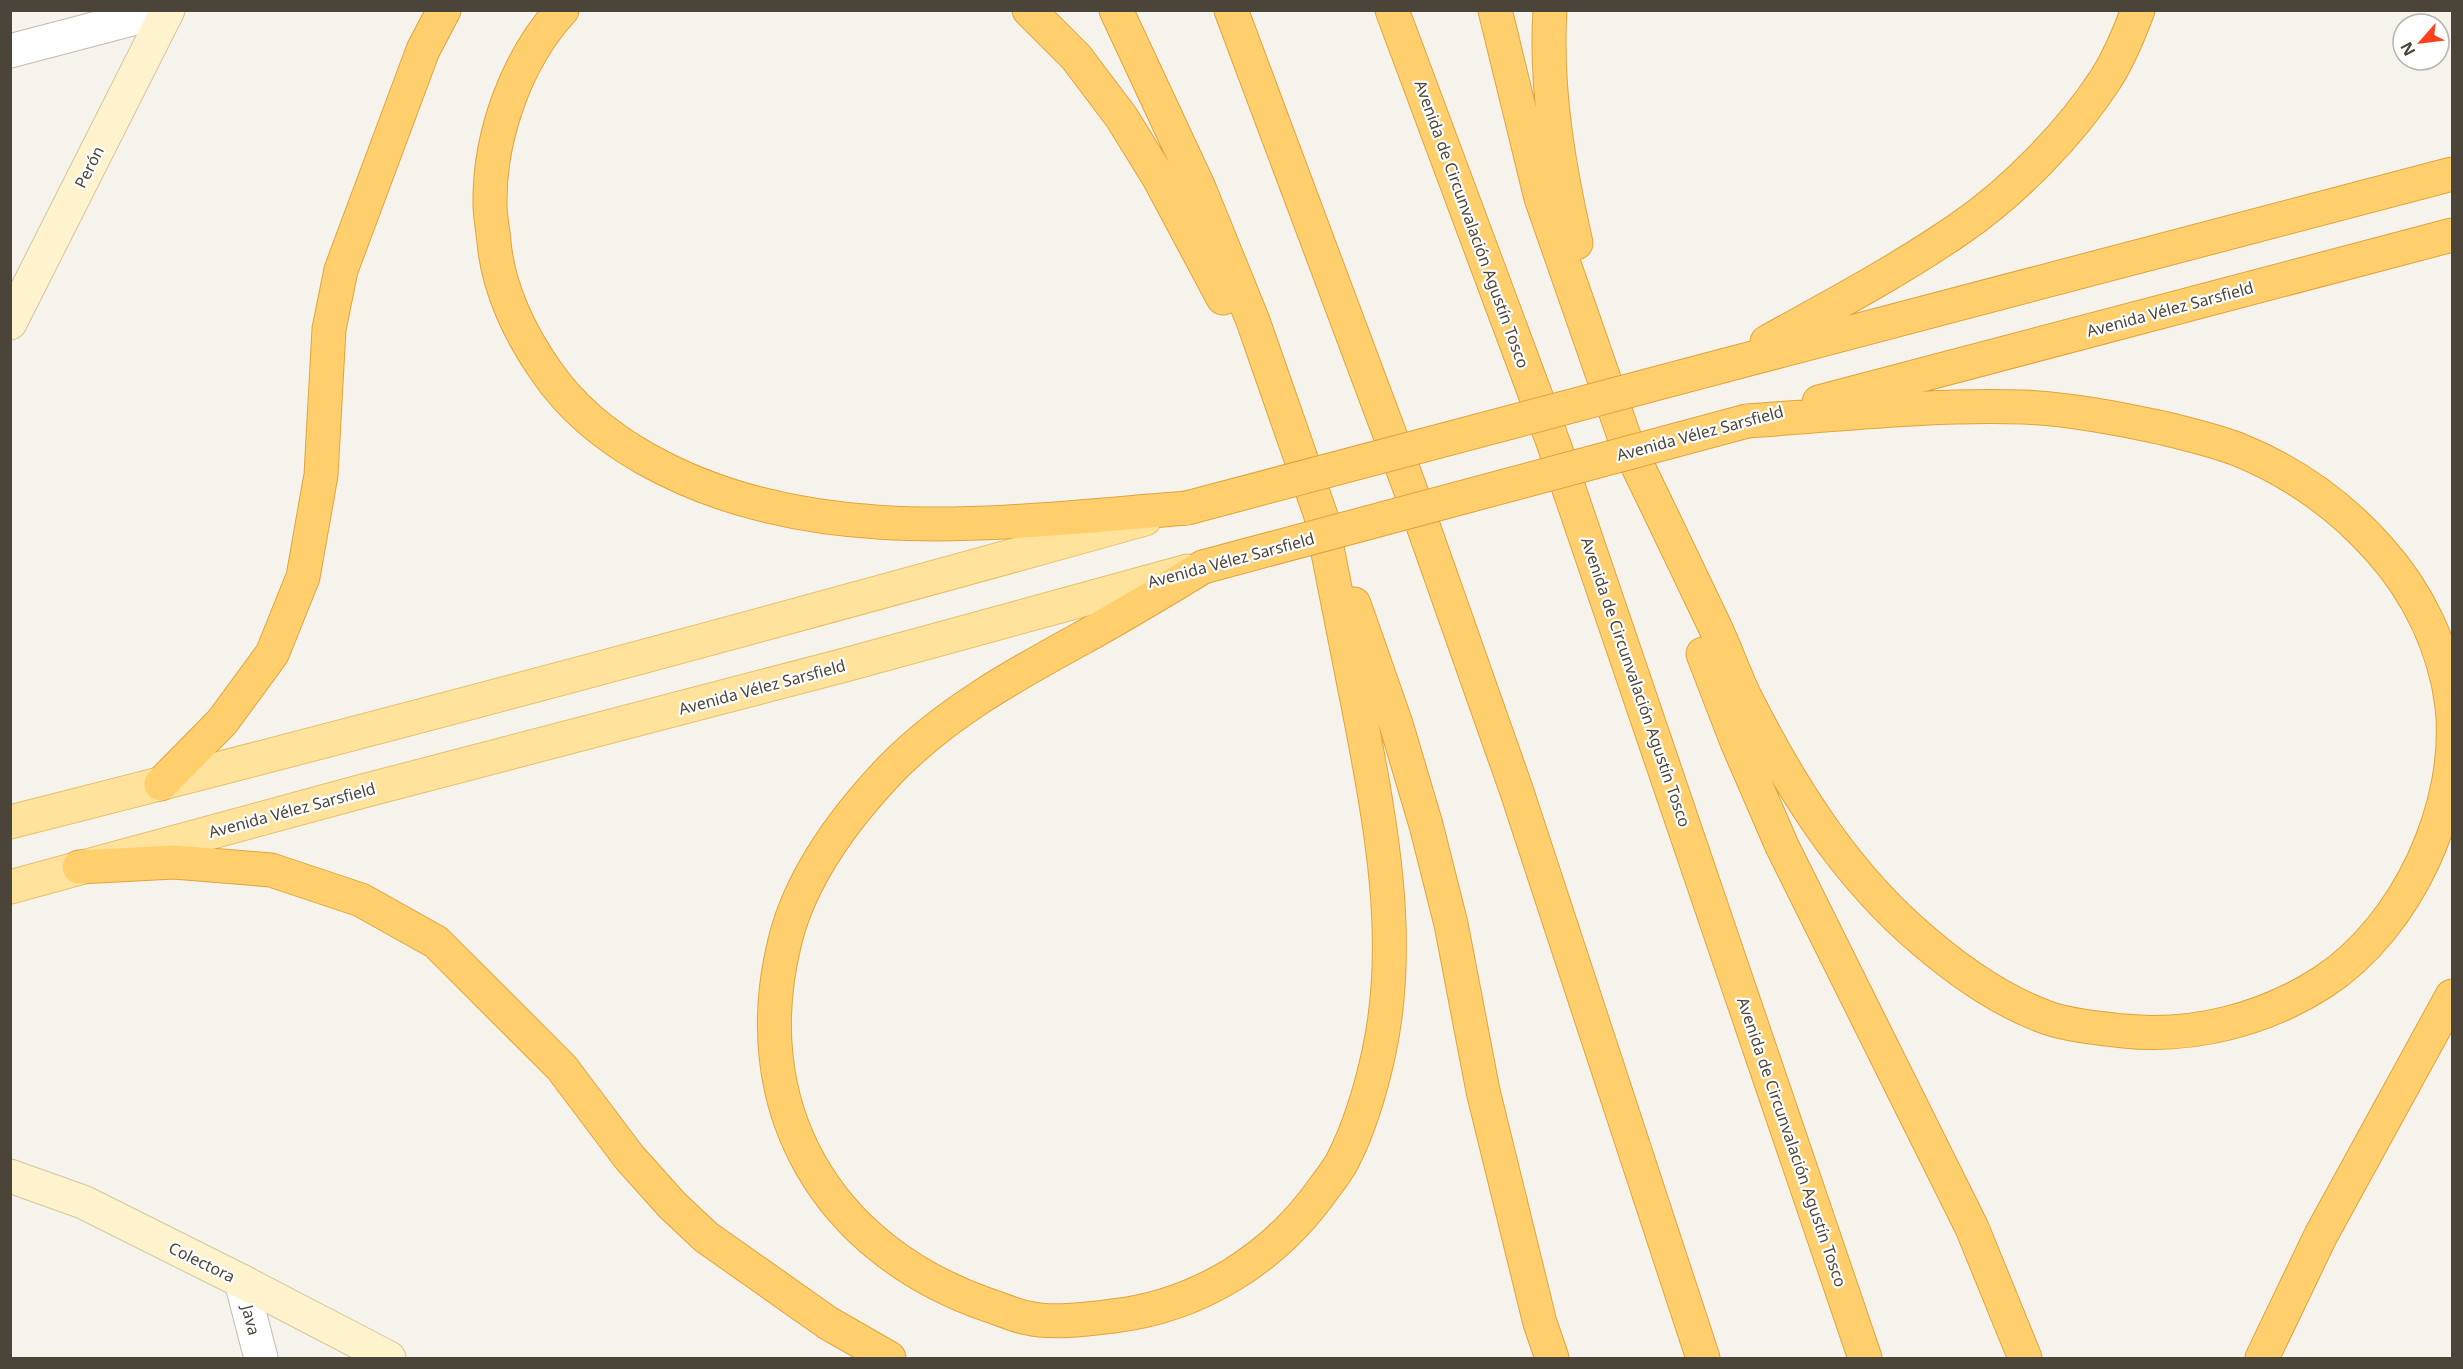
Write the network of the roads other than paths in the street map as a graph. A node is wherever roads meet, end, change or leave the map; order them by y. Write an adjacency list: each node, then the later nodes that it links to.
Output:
1 (167, 10): 11 (street); 14 (main road, Perón)
2 (444, 10): 21 (highway)
3 (562, 10): 18 (highway)
4 (1029, 10): 19 (highway)
5 (1116, 10): 19 (highway)
6 (1231, 10): 32 (highway)
7 (1392, 10): 33 (highway, Avenida de Circunvalación Agustín Tosco)
8 (1495, 10): 17 (highway)
9 (1550, 10): 17 (highway)
10 (2138, 10): 15 (highway)
11 (10, 51)
12 (2452, 174): 15 (highway)
13 (2452, 235): 16 (highway, Avenida Vélez Sarsfield)
14 (10, 323)
15 (1726, 365): 18 (highway, bridge)
16 (1747, 421): 17 (highway); 20 (highway, Avenida Vélez Sarsfield, bridge)
17 (1619, 425): 34 (highway)
18 (1187, 508): 21 (main road)
19 (1318, 508): 20 (highway); 31 (highway)
20 (1203, 567): 23 (main road, Avenida Vélez Sarsfield)
21 (161, 784): 22 (main road)
22 (10, 822)
23 (79, 867): 24 (main road, Avenida Vélez Sarsfield); 30 (highway)
24 (10, 887)
25 (2452, 996): 35 (highway)
26 (10, 1176): 27 (main road, Colectora)
27 (241, 1281): 28 (street, Java); 29 (main road, Colectora)
28 (261, 1359)
29 (389, 1359)
30 (889, 1359)
31 (1552, 1359)
32 (1703, 1359)
33 (1865, 1359)
34 (2025, 1359)
35 (2262, 1359)

